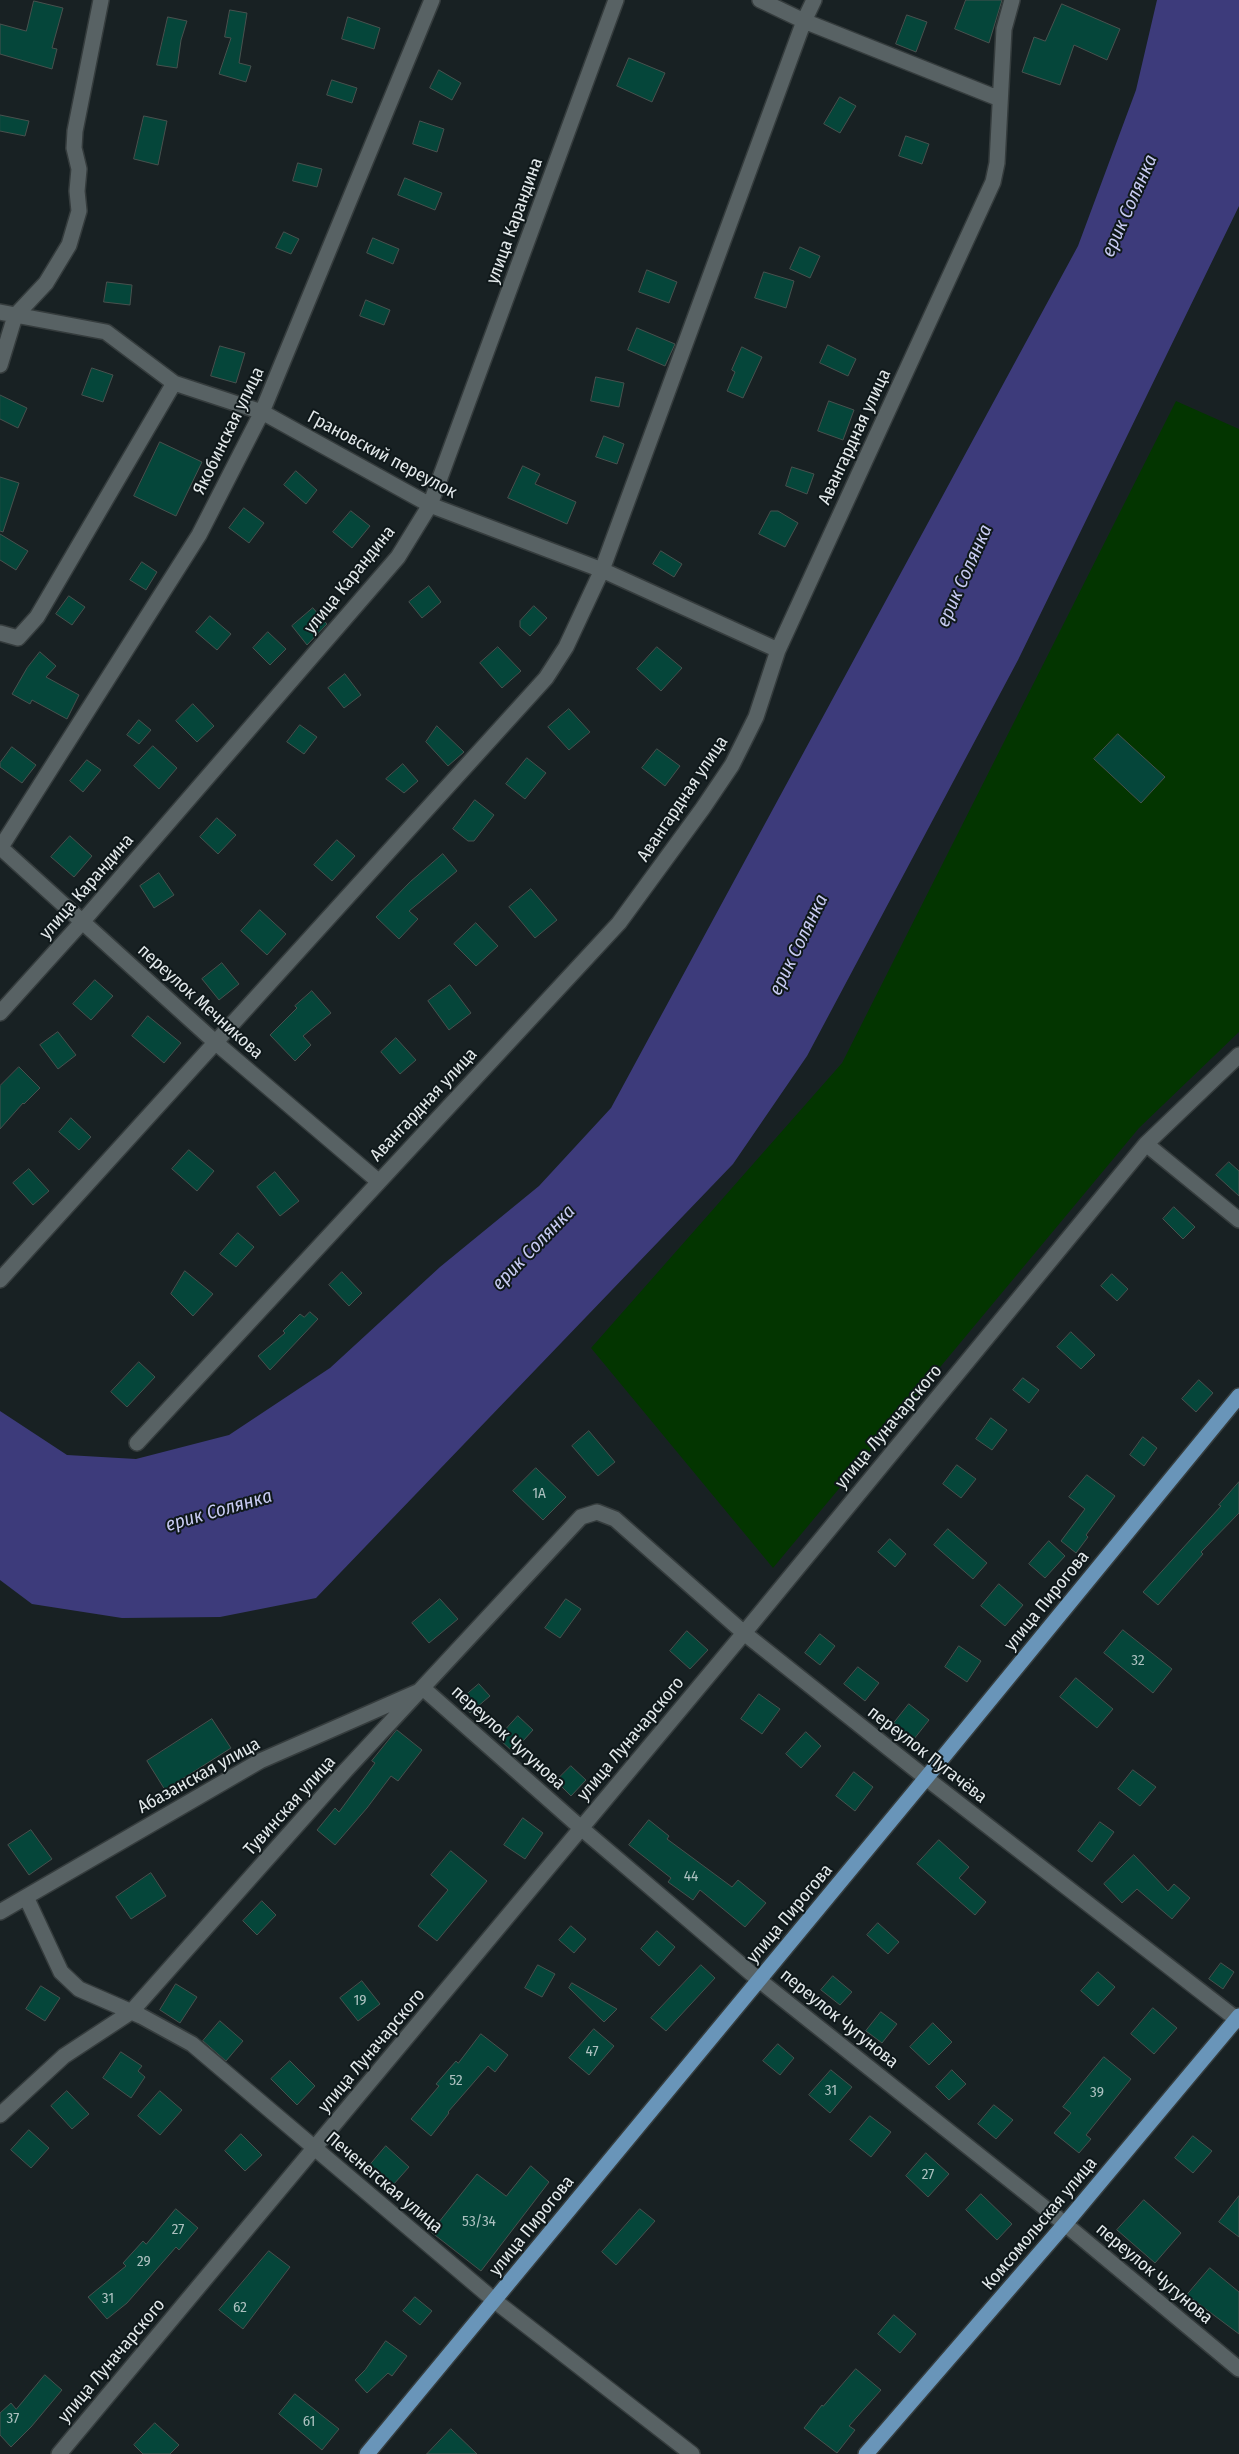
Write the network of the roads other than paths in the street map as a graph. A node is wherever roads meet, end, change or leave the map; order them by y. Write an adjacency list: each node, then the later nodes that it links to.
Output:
1 (101, 0): 10 (street)
2 (432, 0): 13 (street, Якобинская улица)
3 (616, 0): 14 (street, улица Карандина)
4 (760, 0): 7 (street)
5 (814, 0): 7 (street)
6 (1012, 0): 8 (street, Авангардная улица)
7 (804, 21): 8 (street); 15 (street)
8 (1000, 99): 17 (street, Авангардная улица)
9 (0, 312): 10 (street, Грановский переулок)
10 (15, 316): 11 (street); 12 (street, Грановский переулок)
11 (0, 365)
12 (174, 383): 13 (street, Грановский переулок); 16 (street)
13 (262, 412): 14 (street, Грановский переулок); 18 (street, Якобинская улица)
14 (430, 505): 15 (street, Грановский переулок); 19 (street, улица Карандина)
15 (602, 570): 17 (street, Грановский переулок); 21 (street)
16 (0, 633)
17 (778, 650): 24 (street, Авангардная улица)
18 (0, 847): 19 (street, переулок Мечникова)
19 (83, 922): 20 (street, улица Карандина); 21 (street, переулок Мечникова)
20 (0, 1013)
21 (215, 1042): 24 (street, переулок Мечникова); 26 (street)
22 (1239, 1055): 23 (street, улица Луначарского)
23 (1146, 1144): 25 (street); 30 (street, улица Луначарского)
24 (378, 1181): 28 (street, Авангардная улица)
25 (1239, 1220)
26 (0, 1280)
27 (1239, 1396): 32 (main road, улица Пирогова)
28 (137, 1443)
29 (597, 1512): 30 (street, переулок Пугачёва); 31 (street, Тувинская улица)
30 (744, 1633): 32 (street, переулок Пугачёва); 33 (street, улица Луначарского)
31 (424, 1689): 33 (street, переулок Чугунова); 34 (street, Абазанская улица); 37 (street, Тувинская улица)
32 (926, 1778): 36 (main road, улица Пирогова); 38 (street, переулок Пугачёва)
33 (581, 1828): 36 (street, переулок Чугунова); 40 (street, улица Луначарского)
34 (26, 1897): 35 (street, Абазанская улица); 37 (street, Печенегская улица)
35 (0, 1912)
36 (760, 1980): 41 (street, переулок Чугунова); 42 (main road, улица Пирогова)
37 (130, 2012): 39 (street, Тувинская улица); 40 (street, Печенегская улица)
38 (1238, 2019): 41 (main road, Комсомольская улица)
39 (0, 2114)
40 (315, 2149): 42 (street, Печенегская улица); 44 (street, улица Луначарского)
41 (1066, 2224): 43 (street, переулок Чугунова); 47 (main road, Комсомольская улица)
42 (495, 2301): 45 (main road, улица Пирогова); 46 (street, Печенегская улица)
43 (1239, 2369)
44 (59, 2454)
45 (367, 2454)
46 (692, 2454)
47 (866, 2454)

